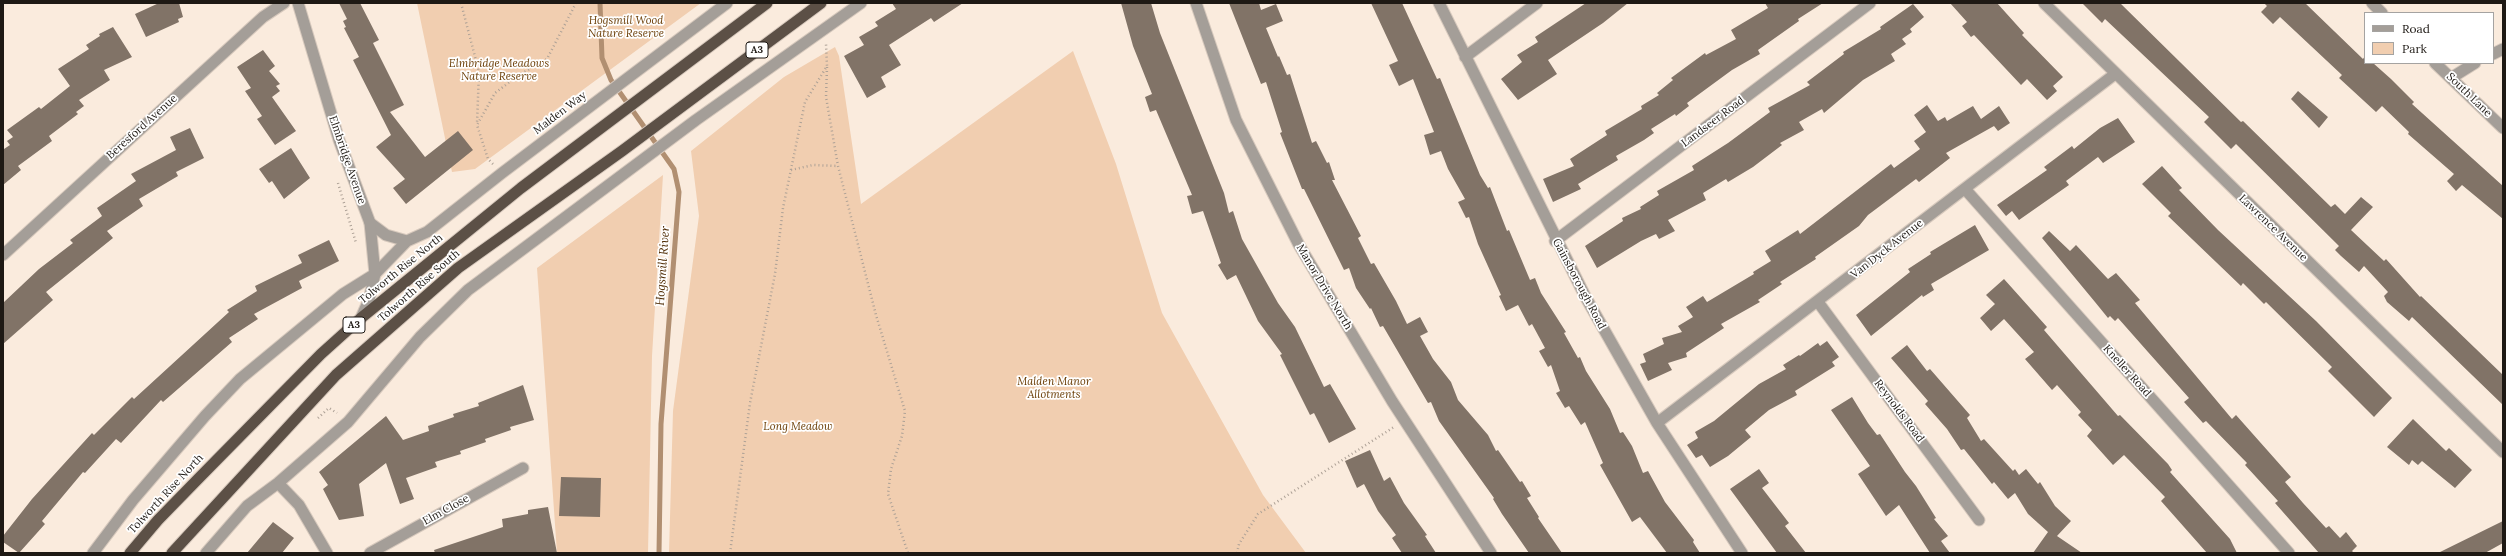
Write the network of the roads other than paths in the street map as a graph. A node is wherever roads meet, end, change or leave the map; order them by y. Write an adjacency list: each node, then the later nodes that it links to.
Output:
1 (284, 3): 26 (street, Beresford Avenue)
2 (298, 3): 23 (street, Elmbridge Avenue)
3 (727, 3): 24 (street, Malden Way)
4 (767, 3): 29 (highway, Tolworth Rise North / A3)
5 (821, 3): 37 (highway, Tolworth Rise South / A3)
6 (861, 3): 33 (street)
7 (1196, 3): 41 (street, Manor Drive North)
8 (1439, 3): 16 (street, Gainsborough Road)
9 (1538, 3): 16 (street)
10 (1870, 3): 25 (street, Landseer Road)
11 (2044, 3): 19 (street, Lawrence Avenue)
12 (2372, 3): 13 (street)
13 (2381, 12)
14 (2503, 49): 15 (street)
15 (2494, 54)
16 (1466, 57): 25 (street, Gainsborough Road)
17 (2436, 64): 20 (street, South Lane)
18 (2473, 64): 20 (street)
19 (2115, 74): 22 (street, Van Dyck Avenue); 31 (street, Lawrence Avenue)
20 (2451, 78): 21 (street, South Lane)
21 (2503, 128)
22 (1965, 189): 28 (street, Van Dyck Avenue); 43 (street, Kneller Road)
23 (370, 223): 24 (street); 27 (street, Elmbridge Avenue)
24 (407, 241): 27 (street, Malden Way)
25 (1555, 241): 30 (street, Gainsborough Road)
26 (3, 255)
27 (376, 274): 29 (street, Elmbridge Avenue); 35 (street, Tolworth Rise North)
28 (1818, 302): 30 (street, Van Dyck Avenue); 34 (street, Reynolds Road)
29 (361, 318): 36 (highway, Tolworth Rise North / A3)
30 (1658, 423): 42 (street, Gainsborough Road)
31 (2503, 452)
32 (523, 468): 40 (street, Elm Close)
33 (278, 482): 38 (street); 39 (street)
34 (1980, 520)
35 (92, 553)
36 (130, 553)
37 (172, 553)
38 (206, 553)
39 (327, 553)
40 (370, 553)
41 (1490, 553)
42 (1742, 553)
43 (2289, 553)

